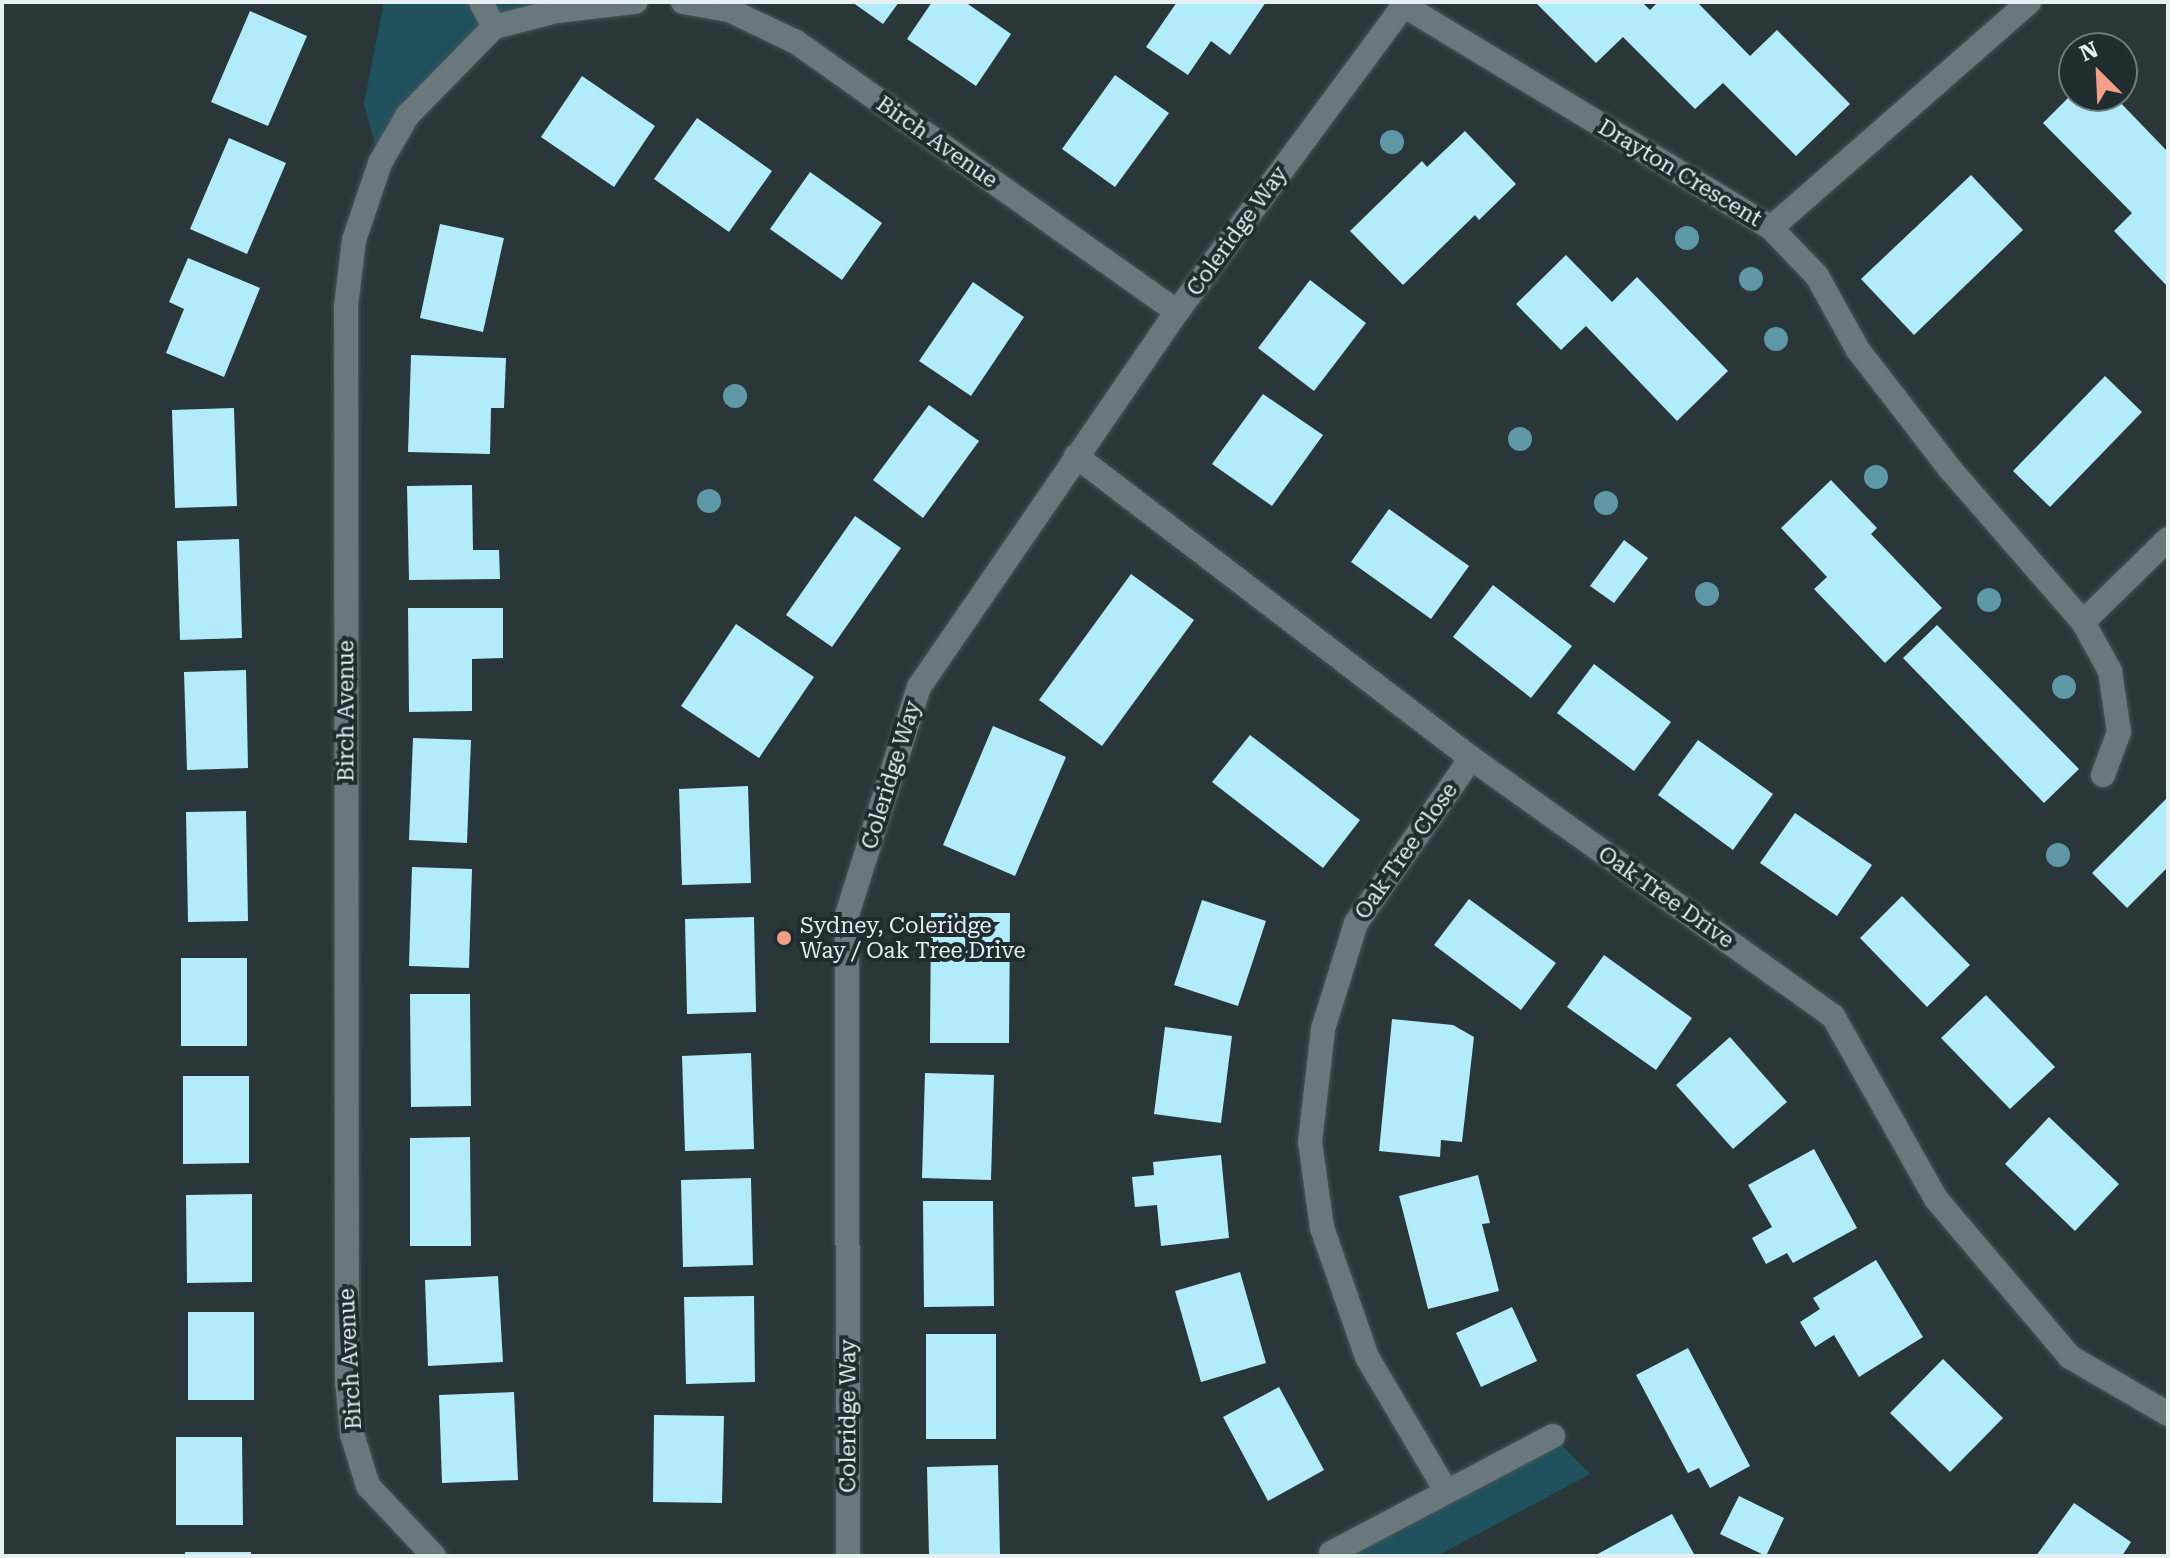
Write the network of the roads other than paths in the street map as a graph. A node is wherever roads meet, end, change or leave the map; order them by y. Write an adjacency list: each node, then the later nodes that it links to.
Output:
1 (481, 2): 6 (street)
2 (635, 2): 6 (street)
3 (683, 2): 8 (street, Birch Avenue)
4 (2029, 2): 7 (street)
5 (1404, 4): 7 (street, Drayton Crescent); 8 (street, Coleridge Way)
6 (494, 27): 18 (street, Birch Avenue)
7 (1771, 228): 11 (street, Drayton Crescent)
8 (1177, 312): 9 (street, Coleridge Way)
9 (1076, 456): 12 (street, Oak Tree Drive); 19 (street, Coleridge Way)
10 (2168, 539): 11 (street)
11 (2083, 622): 13 (street, Drayton Crescent)
12 (1471, 758): 14 (street, Oak Tree Drive); 16 (street, Oak Tree Close)
13 (2103, 775)
14 (2168, 1414)
15 (1553, 1436): 16 (street)
16 (1445, 1489): 17 (street)
17 (1331, 1553)
18 (431, 1556)
19 (848, 1556)

